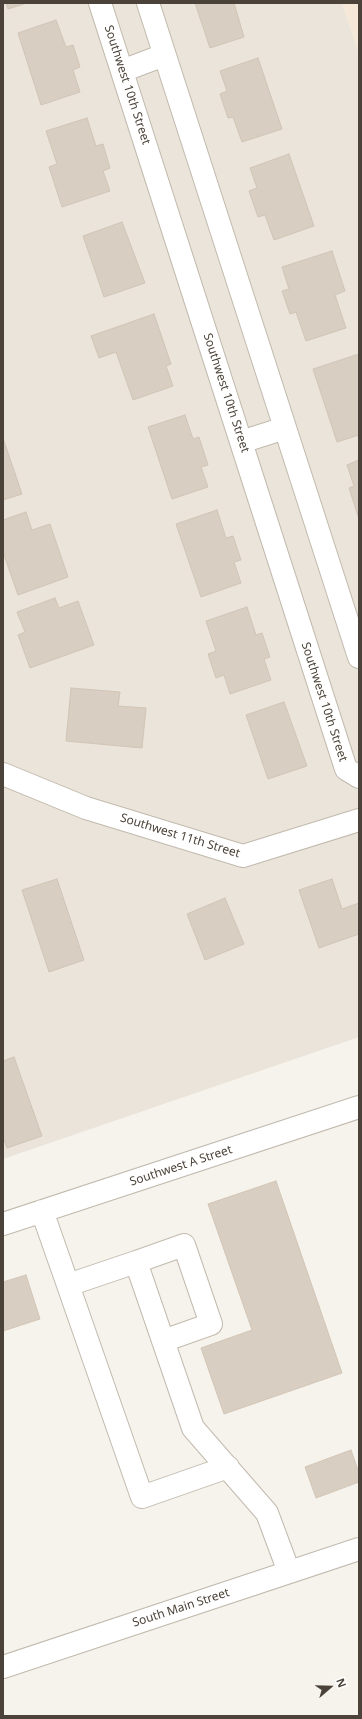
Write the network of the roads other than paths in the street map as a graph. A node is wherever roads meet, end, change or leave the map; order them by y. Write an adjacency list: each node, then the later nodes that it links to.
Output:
1 (100, 3): 4 (street, Southwest 10th Street)
2 (148, 3): 3 (street)
3 (164, 55): 4 (street); 5 (street)
4 (122, 71): 6 (street, Southwest 10th Street)
5 (285, 428): 6 (street); 7 (street)
6 (241, 442): 9 (street, Southwest 10th Street)
7 (359, 657)
8 (3, 774): 10 (street, Southwest 11th Street)
9 (359, 777)
10 (359, 820)
11 (359, 1107): 12 (street, Southwest A Street)
12 (42, 1211): 13 (street, Southwest A Street); 15 (street)
13 (3, 1224)
14 (136, 1262): 15 (street); 16 (street); 16 (street)
15 (68, 1286): 17 (street)
16 (163, 1341): 17 (street)
17 (228, 1467): 19 (street)
18 (359, 1549): 19 (street, South Main Street)
19 (289, 1572): 20 (street, South Main Street)
20 (3, 1667)

